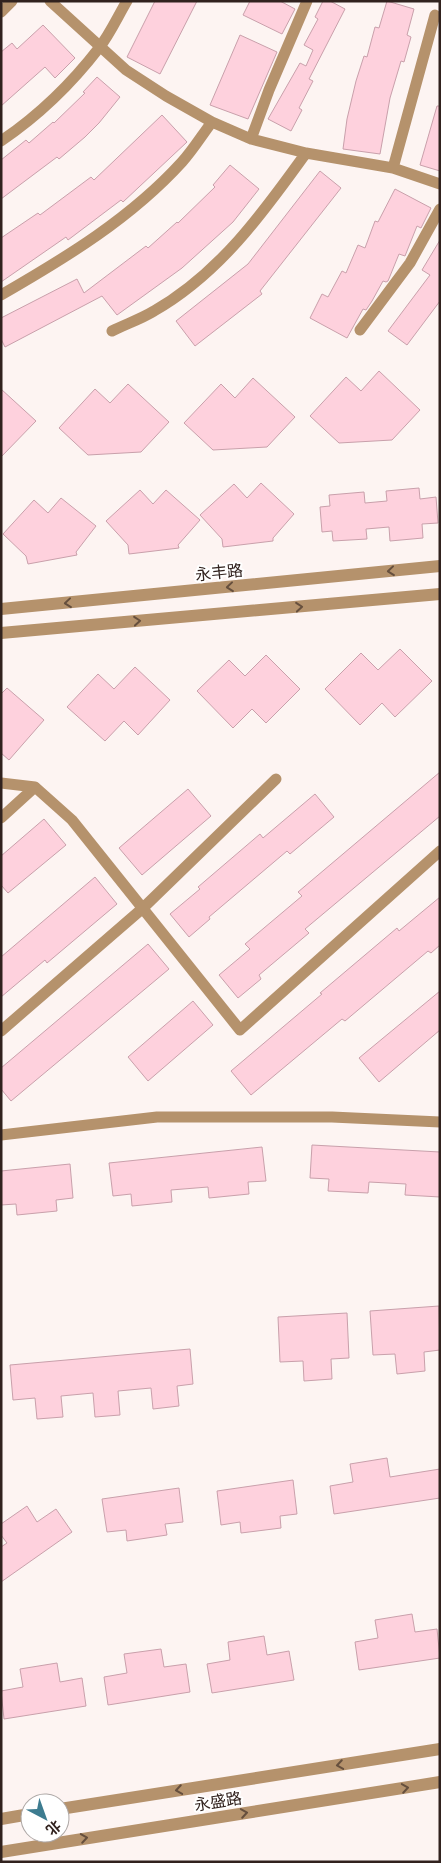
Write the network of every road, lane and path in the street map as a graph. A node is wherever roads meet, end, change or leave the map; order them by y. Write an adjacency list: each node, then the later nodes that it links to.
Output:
1 (12, 1): 5 (street)
2 (50, 1): 7 (street)
3 (127, 1): 7 (street)
4 (307, 1): 9 (street)
5 (1, 12)
6 (435, 15): 12 (street)
7 (100, 47): 8 (street); 10 (street)
8 (212, 122): 9 (street); 15 (street)
9 (251, 140): 11 (street)
10 (1, 141)
11 (306, 153): 12 (street); 17 (street)
12 (393, 168): 13 (street)
13 (440, 184)
14 (440, 209): 16 (street)
15 (1, 295)
16 (360, 330)
17 (112, 331)
18 (440, 566): 20 (street, 永丰路, one-way to 20)
19 (440, 594): 21 (street, one-way to 19)
20 (1, 609)
21 (1, 632)
22 (276, 779): 27 (street)
23 (1, 783): 24 (street)
24 (35, 787): 25 (street); 27 (street)
25 (1, 818)
26 (440, 851): 27 (street)
27 (143, 908): 28 (street)
28 (1, 1031)
29 (440, 1122): 30 (street)
30 (1, 1135)
31 (440, 1749): 33 (street, 永盛路, one-way to 33)
32 (440, 1782): 36 (street, 永盛路, one-way to 32)
33 (70, 1807)
34 (20, 1816): 35 (street)
35 (1, 1819)
36 (1, 1852)

